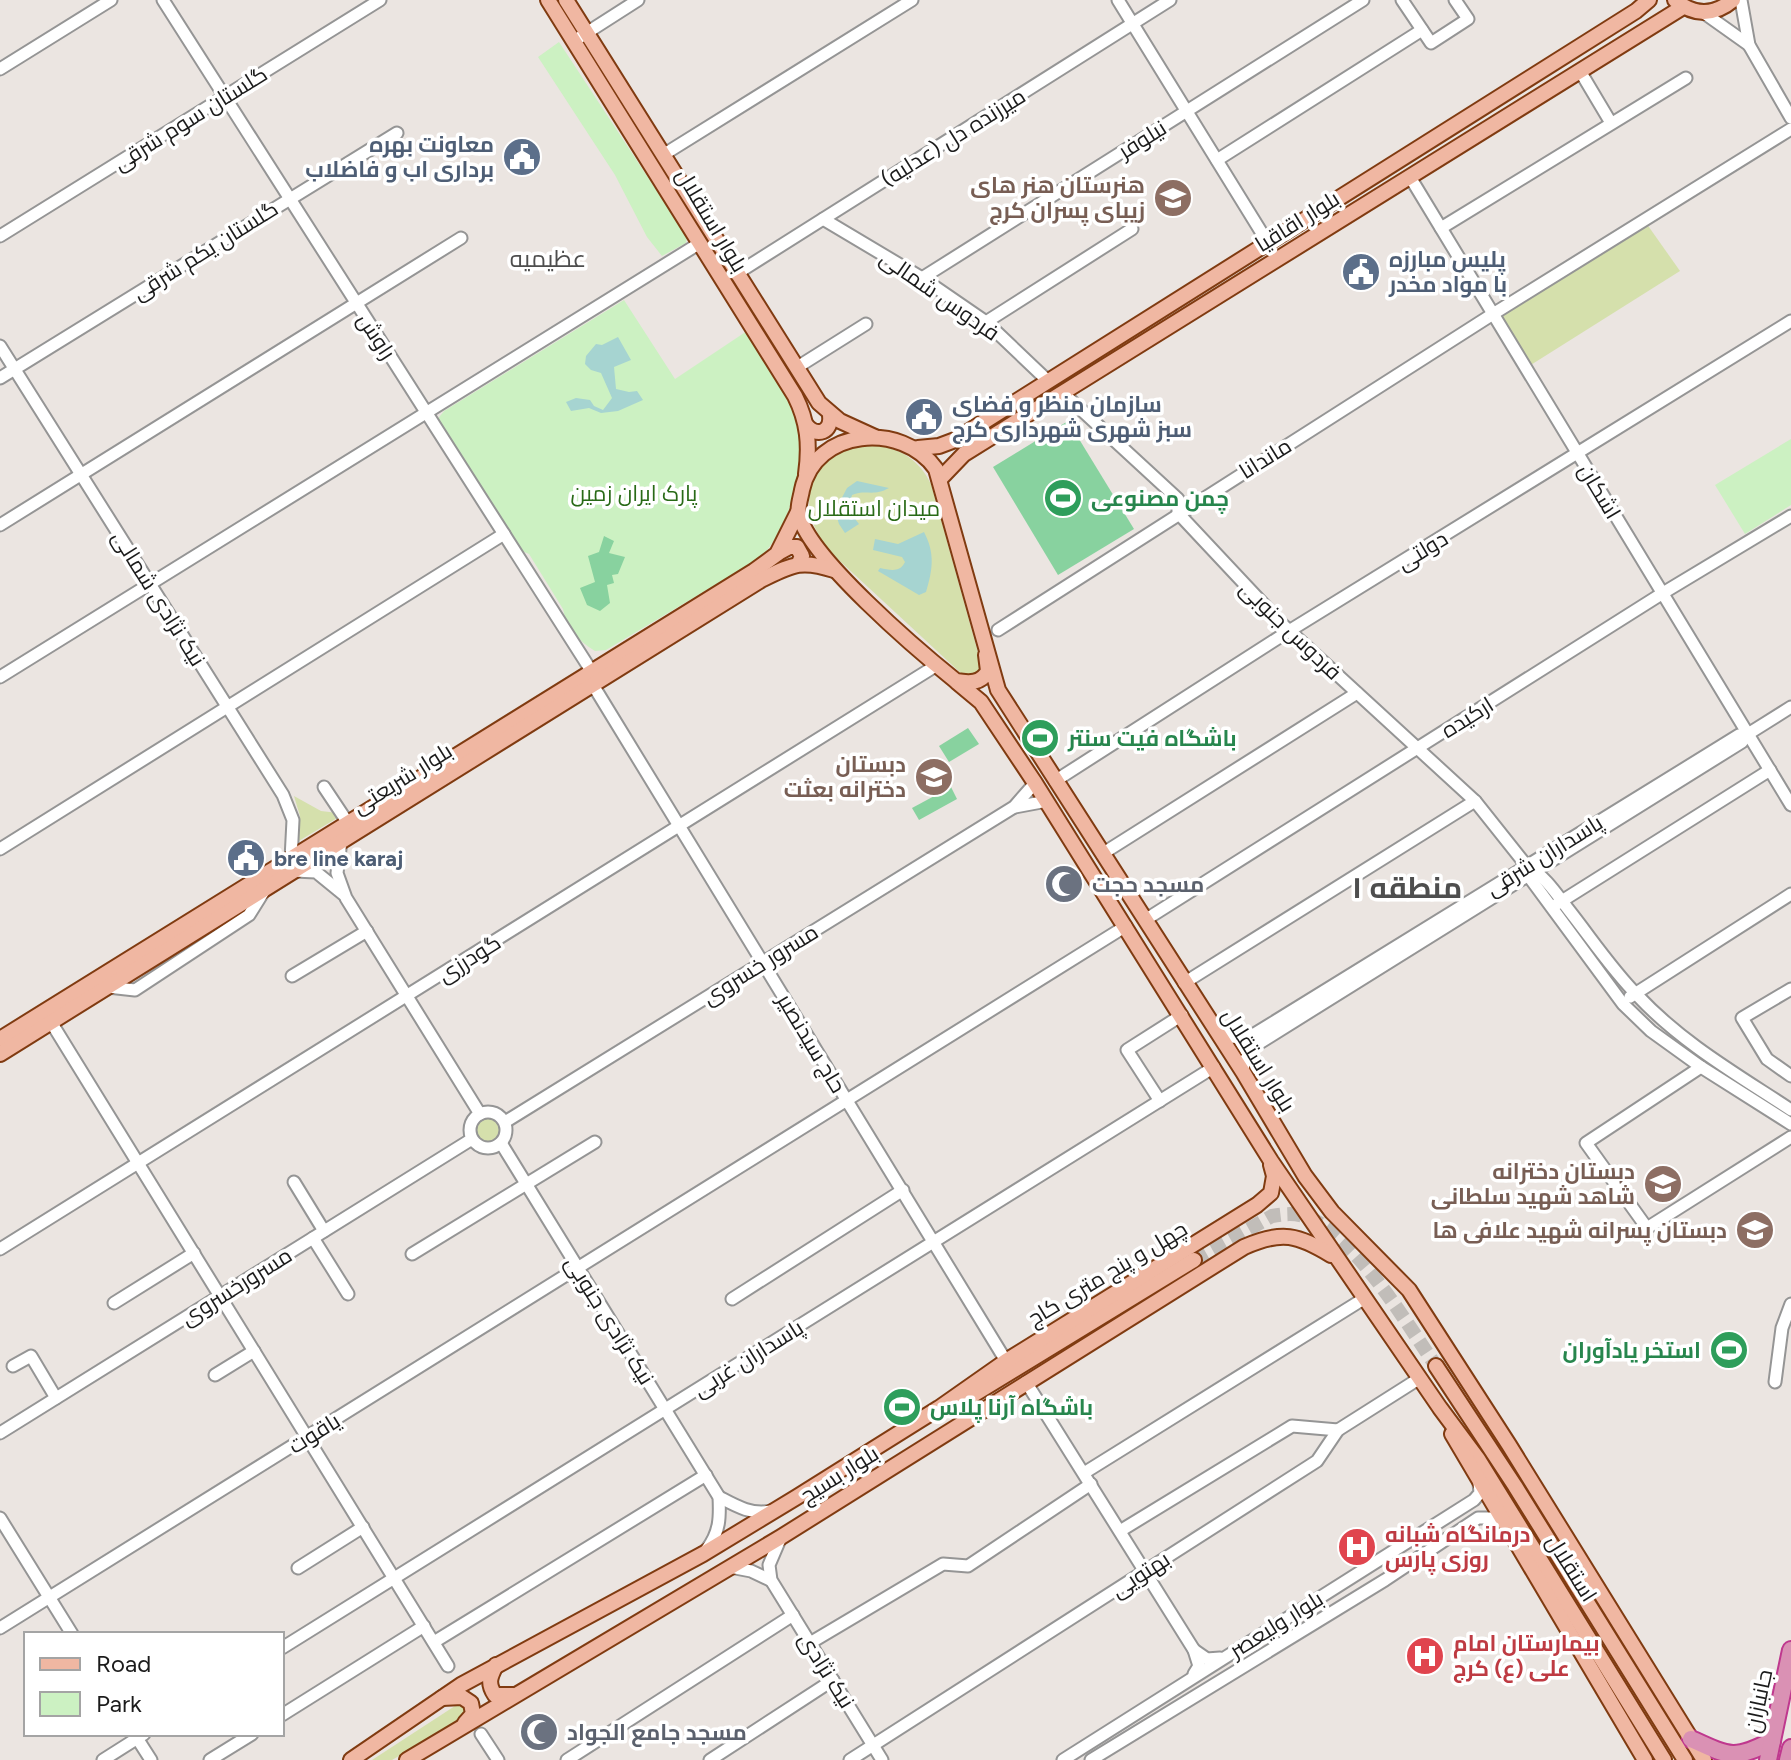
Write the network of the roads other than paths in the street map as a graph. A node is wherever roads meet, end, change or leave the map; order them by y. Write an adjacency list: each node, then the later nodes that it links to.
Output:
1 (111, 0): 23 (street)
2 (163, 0): 26 (street, راوش)
3 (380, 0): 26 (street, گلستان سوم شرقی)
4 (548, 0): 21 (main road, بلوار استقلال)
5 (566, 0): 21 (main road, بلوار استقلال)
6 (638, 0): 21 (street)
7 (912, 0): 32 (street)
8 (1118, 0): 19 (street)
9 (1170, 0): 19 (street, میرزنده دل (عدلیه))
10 (1363, 0): 27 (street, نیلوفر)
11 (1402, 0): 20 (street)
12 (1474, 0): 17 (street)
13 (1649, 0): 42 (main road, بلوار اقاقیا)
14 (1733, 0): 18 (main road)
15 (1741, 0): 22 (street)
16 (1679, 3): 18 (main road); 24 (main road, بلوار اقاقیا)
17 (1458, 4): 20 (street)
18 (1704, 13): 22 (street)
19 (1133, 24): 27 (street); 36 (street, میرزنده دل (عدلیه))
20 (1422, 30): 33 (street)
21 (580, 36): 32 (main road, بلوار استقلال); 41 (main road, بلوار استقلال)
22 (1749, 45): 28 (street)
23 (0, 69)
24 (1580, 71): 29 (street); 34 (main road, بلوار اقاقیا)
25 (1686, 78): 29 (street)
26 (225, 96): 35 (street, راوش); 39 (street, گلستان سوم شرقی)
27 (1187, 111): 33 (street); 44 (street, نیلوفر)
28 (1791, 118)
29 (1611, 123): 37 (street)
30 (1791, 129): 46 (street, ماندانا)
31 (397, 133): 35 (street, گلستان یکم شرقی)
32 (663, 155): 43 (main road, بلوار استقلال)
33 (1217, 160): 42 (street)
34 (1410, 177): 37 (street, اشکان); 55 (main road, بلوار اقاقیا)
35 (290, 198): 45 (street, راوش); 52 (street, گلستان یکم شرقی)
36 (823, 219): 43 (street, میرزنده دل (عدلیه)); 44 (street, فردوس شمالی)
37 (1441, 228): 46 (street, اشکان)
38 (1132, 229): 48 (street)
39 (0, 236)
40 (461, 238): 45 (street)
41 (700, 243): 56 (street); 58 (main road, بلوار استقلال)
42 (1268, 243): 54 (main road, بلوار اقاقیا)
43 (736, 274): 51 (main road, بلوار استقلال)
44 (922, 278): 48 (street, فردوس شمالی)
45 (356, 303): 56 (street, راوش); 63 (street)
46 (1493, 314): 61 (street, اشکان); 66 (street, ماندانا)
47 (1791, 321): 61 (street, دولتی)
48 (986, 322): 54 (street, فردوس شمالی)
49 (866, 324): 51 (street)
50 (0, 346): 52 (street, نیک نژادی شمالی)
51 (796, 368): 57 (main road, بلوار استقلال)
52 (14, 369): 53 (street, گلستان یکم شرقی); 63 (street, نیک نژادی شمالی)
53 (0, 378)
54 (1048, 381): 60 (main road, بلوار اقاقیا)
55 (1063, 393): 64 (main road, بلوار اقاقیا); 66 (street, فردوس جنوبی)
56 (426, 413): 69 (street, راوش); 73 (street)
57 (830, 415): 58 (main road); 59 (main road, بلوار استقلال)
58 (806, 425): 62 (main road, بلوار استقلال)
59 (876, 437): 60 (main road); 62 (main road)
60 (918, 448): 64 (main road)
61 (1578, 455): 74 (street, اشکان); 76 (street, دولتی)
62 (806, 474): 65 (main road)
63 (81, 475): 68 (street); 73 (street, نیک نژادی شمالی)
64 (940, 479): 77 (main road)
65 (798, 512): 70 (main road, بلوار شریعتی); 72 (main road)
66 (1178, 513): 75 (street, ماندانا); 76 (street, فردوس جنوبی)
67 (1791, 516): 74 (street, ارکیده)
68 (0, 525)
69 (504, 534): 80 (street, راوش); 83 (street)
70 (777, 554): 71 (main road); 80 (main road, بلوار شریعتی)
71 (799, 563): 72 (main road); 80 (main road, بلوار شریعتی)
72 (834, 570): 78 (main road)
73 (150, 584): 79 (street); 83 (street, نیک نژادی شمالی)
74 (1663, 593): 85 (street, اشکان); 86 (street, ارکیده)
75 (998, 630)
76 (1289, 631): 82 (street, فردوس جنوبی); 88 (street, دولتی)
77 (986, 655): 81 (main road); 88 (main road, بلوار استقلال)
78 (937, 665): 81 (main road); 96 (street, گودرزی)
79 (0, 677)
80 (592, 678): 95 (main road, بلوار شریعتی); 96 (street, حاج سیدنصیر); 97 (main road, بلوار شریعتی)
81 (956, 681): 89 (main road, بلوار استقلال)
82 (1357, 693): 86 (street, فردوس جنوبی); 99 (street)
83 (227, 707): 98 (street); 100 (street, نیک نژادی شمالی)
84 (1791, 707): 85 (street, پاسداران شرقی)
85 (1748, 734): 87 (street, اشکان); 101 (street, پاسداران شرقی)
86 (1417, 749): 92 (street, فردوس جنوبی); 105 (street, ارکیده)
87 (1770, 770): 93 (street, اشکان); 104 (street)
88 (1055, 781): 99 (main road, بلوار استقلال)
89 (1035, 783): 91 (main road, بلوار استقلال); 94 (street)
90 (324, 787): 95 (street)
91 (1047, 801): 94 (street); 106 (main road, بلوار استقلال)
92 (1475, 801): 101 (street, فردوس جنوبی); 110 (street)
93 (1791, 805)
94 (1014, 807): 108 (street, مسرور خسروی)
95 (348, 823): 100 (main road, بلوار شریعتی)
96 (679, 826): 108 (street, حاج سیدنصیر); 113 (street, گودرزی)
97 (341, 841): 100 (main road, بلوار شریعتی); 103 (street)
98 (0, 849)
99 (1102, 854): 105 (main road, بلوار استقلال)
100 (292, 865): 103 (street); 116 (main road, بلوار شریعتی); 118 (main road, بلوار شریعتی)
101 (1530, 871): 104 (street, فردوس جنوبی); 119 (street, پاسداران شرقی)
102 (1791, 894): 112 (street)
103 (346, 898): 107 (street)
104 (1556, 904): 112 (street, فردوس جنوبی); 114 (street, فردوس جنوبی)
105 (1145, 920): 110 (main road, بلوار استقلال)
106 (1126, 926): 115 (main road, بلوار استقلال); 125 (street, یاقوت)
107 (367, 931): 109 (street); 113 (street)
108 (763, 962): 125 (street, حاج سیدنصیر); 129 (street, مسرور خسروی)
109 (292, 976)
110 (1184, 983): 117 (main road, بلوار استقلال)
111 (1791, 989): 124 (street)
112 (1635, 993): 114 (street); 127 (street, فردوس جنوبی)
113 (407, 996): 128 (street); 136 (street, گودرزی)
114 (1623, 1004): 122 (street, فردوس جنوبی)
115 (1182, 1015): 121 (main road, بلوار استقلال); 126 (street)
116 (51, 1022): 120 (main road, بلوار شریعتی); 136 (street)
117 (1215, 1031): 119 (street); 123 (main road, بلوار استقلال)
118 (0, 1039)
119 (1250, 1042): 123 (street)
120 (0, 1054)
121 (1214, 1067): 126 (street, پاسداران غربی); 135 (main road, بلوار استقلال)
122 (1701, 1067): 130 (street, فردوس جنوبی); 132 (street)
123 (1243, 1072): 171 (main road, بلوار استقلال)
124 (1791, 1076)
125 (847, 1100): 139 (street, حاج سیدنصیر); 148 (street, یاقوت)
126 (1160, 1101): 142 (street, پاسداران غربی)
127 (1791, 1110)
128 (480, 1114): 129 (street); 131 (street)
129 (505, 1122): 134 (street)
130 (1791, 1124)
131 (472, 1139): 134 (street); 140 (street, مسرورخسروی)
132 (1789, 1141)
133 (595, 1142): 138 (street)
134 (501, 1143): 138 (street, نیک نژادی جنوبی)
135 (1271, 1161): 146 (main road, چهل و پنج متری کاج); 147 (main road, بلوار استقلال)
136 (138, 1163): 143 (street, گودرزی); 144 (street)
137 (294, 1182): 140 (street)
138 (526, 1183): 145 (street); 148 (street, نیک نژادی جنوبی)
139 (903, 1190): 142 (street, حاج سیدنصیر); 153 (street)
140 (324, 1231): 141 (street, مسرورخسروی)
141 (313, 1238): 150 (street); 151 (street, مسرورخسروی)
142 (934, 1241): 157 (street, حاج سیدنصیر); 167 (street, پاسداران غربی)
143 (0, 1249)
144 (194, 1253): 151 (street); 154 (street)
145 (412, 1254)
146 (1191, 1255): 149 (main road); 157 (main road, چهل و پنج متری کاج); 165 (main road)
147 (1339, 1259): 149 (main road, بلوار بسیج); 152 (main road, بلوار استقلال)
148 (578, 1268): 167 (street, نیک نژادی جنوبی); 170 (street, یاقوت)
149 (1206, 1270): 162 (main road, بلوار بسیج)
150 (348, 1294)
151 (220, 1296): 156 (street); 164 (street, مسرورخسروی)
152 (1365, 1298): 161 (main road, بلوار استقلال); 172 (street)
153 (732, 1299)
154 (114, 1303)
155 (1791, 1304): 163 (street)
156 (254, 1351): 160 (street); 170 (street)
157 (1006, 1361): 165 (main road, چهل و پنج متری کاج)
158 (13, 1366): 164 (street)
159 (1436, 1366): 176 (main road, استقلال)
160 (215, 1375)
161 (1420, 1378): 166 (main road, بلوار استقلال); 168 (street, بهتویی)
162 (1026, 1382): 172 (street); 186 (main road, بلوار بسیج)
163 (1775, 1382)
164 (56, 1398): 169 (street, مسرورخسروی)
165 (939, 1408): 180 (main road, بلوار بسیج)
166 (1440, 1408): 174 (main road); 224 (main road, استقلال)
167 (665, 1409): 173 (street, نیک نژادی جنوبی); 194 (street, پاسداران غربی)
168 (1338, 1430): 185 (street); 192 (street, بهتویی)
169 (0, 1433)
170 (307, 1437): 184 (street); 197 (street, یاقوت)
171 (1507, 1441): 176 (main road); 178 (main road, بلوار استقلال)
172 (1084, 1473): 175 (street)
173 (706, 1475): 177 (street, نیک نژادی جنوبی); 202 (street)
174 (1479, 1483): 179 (street, بلوار ولیعصر); 183 (main road)
175 (1091, 1484): 185 (street); 203 (street)
176 (1513, 1484): 178 (main road); 225 (main road, استقلال)
177 (719, 1497): 180 (street); 188 (street)
178 (1544, 1501): 220 (main road, بلوار استقلال)
179 (1462, 1508): 182 (street); 187 (street, بلوار ولیعصر)
180 (777, 1509): 188 (main road, بلوار بسیج)
181 (0, 1518): 197 (street)
182 (1470, 1524): 183 (street); 191 (street, بلوار ولیعصر)
183 (1505, 1524): 238 (main road)
184 (363, 1527): 190 (street); 194 (street)
185 (1120, 1531): 192 (street)
186 (781, 1537): 189 (main road, بلوار بسیج); 195 (street)
187 (1390, 1553): 191 (street); 193 (street, بلوار ولیعصر)
188 (703, 1554): 208 (main road, بلوار بسیج)
189 (730, 1567): 195 (street); 212 (main road, بلوار بسیج)
190 (298, 1568)
191 (1401, 1569): 196 (street, بلوار ولیعصر)
192 (1145, 1571): 205 (street); 222 (street, بهتویی)
193 (1361, 1571): 196 (street); 207 (street, بلوار ولیعصر)
194 (394, 1578): 199 (street); 204 (street, پاسداران غربی)
195 (771, 1580): 198 (street, نیک نژادی)
196 (1369, 1590): 237 (street, بلوار ولیعصر)
197 (50, 1597): 200 (street, یاقوت); 201 (street)
198 (793, 1615): 203 (street, نیک نژادی); 232 (street)
199 (424, 1626): 202 (street); 214 (street)
200 (0, 1628)
201 (71, 1632)
202 (434, 1642): 209 (street)
203 (810, 1643): 211 (street, نیک نژادی)
204 (284, 1647)
205 (1194, 1650): 207 (street); 210 (street)
206 (1791, 1650): 221 (highway, جانبازان)
207 (1224, 1657): 210 (street, بلوار ولیعصر)
208 (497, 1665): 212 (main road); 213 (main road, بلوار بسیج)
209 (448, 1666)
210 (1190, 1679): 236 (street, بلوار ولیعصر)
211 (833, 1680): 222 (street, نیک نژادی); 233 (street)
212 (518, 1694): 215 (main road, بلوار بسیج)
213 (442, 1698): 215 (main road); 229 (main road, بلوار بسیج)
214 (284, 1714)
215 (462, 1726): 230 (main road, بلوار بسیج)
216 (481, 1734): 231 (street)
217 (138, 1736): 226 (street)
218 (139, 1736): 227 (street)
219 (249, 1736): 228 (street)
220 (1691, 1739): 221 (highway); 239 (main road, بلوار استقلال)
221 (1772, 1741): 240 (highway, جانبازان)
222 (873, 1745): 234 (street, بهتویی); 235 (street, نیک نژادی)
223 (1791, 1748): 241 (highway, جانبازان)
224 (1662, 1757)
225 (1684, 1758)
226 (103, 1760)
227 (151, 1760)
228 (210, 1760)
229 (351, 1760)
230 (407, 1760)
231 (498, 1760)
232 (567, 1760)
233 (710, 1760)
234 (850, 1760)
235 (882, 1760)
236 (1063, 1760)
237 (1091, 1760)
238 (1645, 1760)
239 (1704, 1760)
240 (1768, 1760)
241 (1788, 1760)

